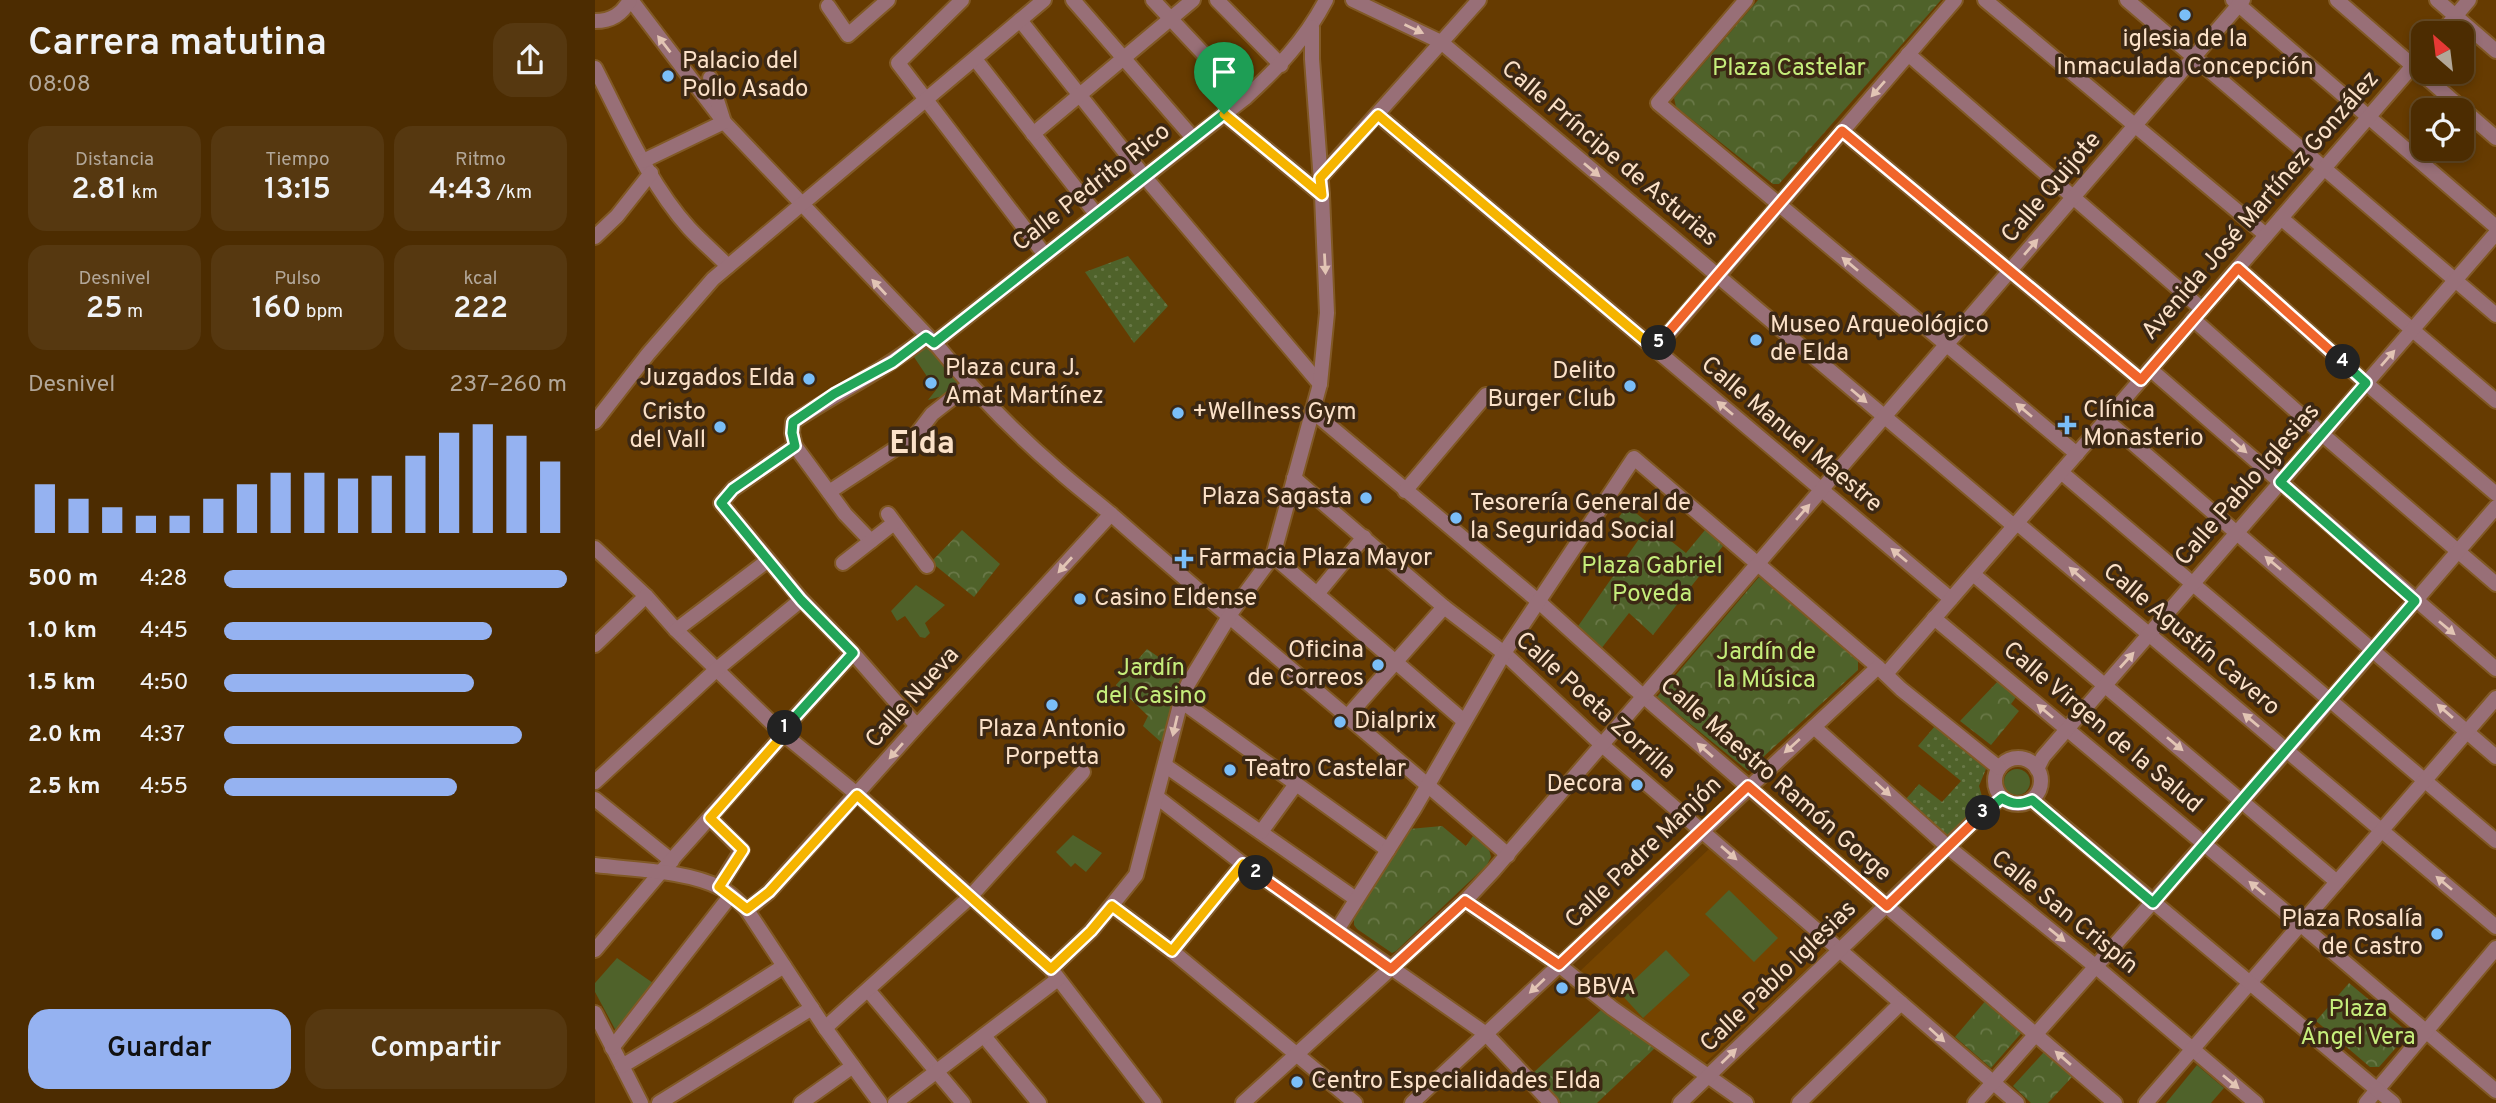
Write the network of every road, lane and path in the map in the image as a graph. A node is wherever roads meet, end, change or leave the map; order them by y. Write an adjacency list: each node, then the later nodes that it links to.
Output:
1 (631, 0): 24 (street); 45 (street, one-way to 1)
2 (888, 0): 20 (street)
3 (962, 0): 41 (street)
4 (1044, 0): 23 (street)
5 (1073, 0): 31 (street)
6 (1153, 0): 22 (street)
7 (1193, 0): 22 (street)
8 (1217, 0): 34 (street)
9 (1326, 0): 26 (street, Calle Pedrito Rico)
10 (1353, 0): 27 (street, Calle Príncipe de Asturias, one-way to 27)
11 (1479, 0): 27 (street)
12 (1746, 0): 60 (street)
13 (1955, 0): 29 (street)
14 (1985, 0): 46 (street)
15 (2127, 0): 30 (street)
16 (2337, 0): 33 (street)
17 (2437, 0): 21 (street)
18 (2469, 0): 21 (street)
19 (2238, 2): 30 (street, Calle Quijote); 44 (street)
20 (828, 6)
21 (2456, 16): 25 (street); 28 (street)
22 (1171, 19): 31 (street); 40 (street)
23 (1020, 20): 32 (street); 39 (street)
24 (595, 21)
25 (2452, 21)
26 (1312, 27): 34 (street, Calle Pedrito Rico); 52 (street)
27 (1441, 42): 43 (street); 71 (street, Calle Príncipe de Asturias, one-way to 71)
28 (2496, 51)
29 (1908, 54): 47 (street, one-way to 47); 58 (street)
30 (2194, 57): 46 (street, Calle Quijote); 54 (street)
31 (1124, 58): 39 (street); 49 (street)
32 (975, 59): 41 (street); 48 (street)
33 (2411, 63)
34 (1281, 65): 40 (street, Calle Pedrito Rico)
35 (2411, 67): 44 (street, Avenida José Martínez González)
36 (595, 68): 53 (street)
37 (710, 78): 45 (street)
38 (2435, 84): 50 (street)
39 (1081, 95): 48 (street); 55 (street)
40 (1245, 98): 42 (street, Calle Pedrito Rico)
41 (926, 100): 59 (street); 67 (street)
42 (1224, 114): 49 (street, Calle Pedrito Rico); 57 (street)
43 (1378, 115): 51 (street); 78 (street, Calle Manuel Maestre)
44 (2369, 116): 54 (street, Avenida José Martínez González); 63 (street)
45 (725, 122): 53 (street); 59 (street)
46 (2135, 126): 58 (street, Calle Quijote); 65 (street)
47 (1842, 131): 60 (street); 70 (street)
48 (1034, 134): 61 (street)
49 (1193, 138): 55 (street, Calle Pedrito Rico)
50 (2496, 138)
51 (1344, 153): 52 (street); 56 (street)
52 (1319, 154): 56 (street)
53 (647, 167): 66 (street); 68 (street)
54 (2324, 168): 62 (street, Avenida José Martínez González); 72 (street)
55 (1144, 176): 61 (street, Calle Pedrito Rico); 82 (street)
56 (1320, 178): 57 (street)
57 (1322, 195): 82 (street, one-way to 82)
58 (2073, 197): 70 (street, Calle Quijote, one-way to 58); 73 (street)
59 (800, 204): 68 (street); 76 (street, one-way to 59)
60 (1779, 205): 71 (street); 77 (street, one-way to 60)
61 (1096, 214): 67 (street, Calle Pedrito Rico)
62 (2281, 218): 65 (street, Avenida José Martínez González); 75 (street)
63 (2496, 227)
64 (2496, 233): 72 (street, Calle Pablo Iglesias)
65 (2266, 235): 69 (street, Avenida José Martínez González)
66 (595, 237)
67 (1045, 255): 76 (street, Calle Pedrito Rico)
68 (728, 266): 88 (street)
69 (2238, 268): 73 (street, Avenida José Martínez González); 80 (street)
70 (2010, 271): 77 (street, Calle Quijote); 79 (street)
71 (1717, 276): 78 (street); 86 (street, Calle Príncipe de Asturias, one-way to 86)
72 (2455, 280): 74 (street); 75 (street, Calle Pablo Iglesias)
73 (2198, 314): 79 (street, Avenida José Martínez González); 89 (street)
74 (2496, 315)
75 (2413, 329): 80 (street, Calle Pablo Iglesias, one-way to 75); 84 (street)
76 (930, 340): 81 (street); 90 (street, Calle Pedrito Rico)
77 (1947, 345): 86 (street, Calle Quijote); 91 (street, one-way to 77)
78 (1655, 349): 95 (street, Calle Manuel Maestre, one-way to 78)
79 (2145, 374): 87 (street, Avenida José Martínez González); 94 (street, one-way to 94)
80 (2366, 383): 89 (street, Calle Pablo Iglesias); 98 (street)
81 (969, 384): 97 (street); 100 (street)
82 (1319, 384): 85 (street)
83 (1486, 395): 96 (street)
84 (2496, 401)
85 (1312, 411): 93 (street); 96 (street)
86 (1885, 417): 95 (street, Calle Quijote); 101 (street, Calle Príncipe de Asturias)
87 (2106, 420): 91 (street, Avenida José Martínez González); 102 (street)
88 (595, 422)
89 (2322, 434): 94 (street, Calle Pablo Iglesias); 106 (street)
90 (795, 446): 97 (street); 108 (street)
91 (2077, 454): 92 (street, Avenida José Martínez González)
92 (2061, 472): 101 (street, Avenida José Martínez González); 113 (street)
93 (1294, 478): 103 (street); 107 (street)
94 (2280, 482): 102 (street, Calle Pablo Iglesias); 120 (street)
95 (1822, 490): 110 (street, Calle Quijote, one-way to 95); 117 (street, Calle Manuel Maestre, one-way to 95)
96 (1405, 491): 119 (street, Calle Maestro Ramón Gorge)
97 (829, 492): 104 (street)
98 (2496, 494)
99 (2496, 507): 106 (street)
100 (1111, 514): 122 (street); 141 (street, Calle Nueva, one-way to 141)
101 (2016, 525): 112 (street, Avenida José Martínez González); 125 (street, Calle Agustín Cavero, one-way to 101)
102 (2237, 533): 113 (street, Calle Pablo Iglesias); 127 (street, one-way to 102)
103 (1364, 537): 115 (street); 121 (street, Calle Poeta Zorrilla)
104 (871, 541): 109 (street); 111 (street)
105 (595, 548): 116 (street)
106 (2458, 551): 114 (street); 120 (street)
107 (1273, 556): 115 (street); 122 (street)
108 (767, 561): 118 (street); 124 (street)
109 (843, 563)
110 (1758, 564): 119 (street); 132 (street); 135 (street, Calle Quijote)
111 (927, 566)
112 (1973, 574): 117 (street, Avenida José Martínez González); 134 (street)
113 (2193, 583): 125 (street, Calle Pablo Iglesias); 138 (street)
114 (2496, 584)
115 (1317, 594): 130 (street)
116 (646, 596): 124 (street); 126 (street)
117 (1951, 599): 123 (street, Avenida José Martínez González)
118 (801, 600): 128 (street); 131 (street)
119 (1538, 601): 129 (street); 135 (street, Calle Maestro Ramón Gorge)
120 (2415, 601): 127 (street); 133 (street, one-way to 133)
121 (1444, 607): 129 (street, Calle Poeta Zorrilla); 130 (street)
122 (1228, 617): 137 (street); 139 (street)
123 (1934, 618): 132 (street, Avenida José Martínez González); 143 (street, Calle Virgen de la Salud, one-way to 123)
124 (677, 630): 131 (street)
125 (2149, 635): 134 (street, Calle Pablo Iglesias, one-way to 125); 147 (street, Calle Agustín Cavero, one-way to 125)
126 (595, 645)
127 (2374, 649): 138 (street); 144 (street, one-way to 127)
128 (853, 653): 141 (street); 145 (street)
129 (1504, 653): 140 (street); 146 (street, Calle Poeta Zorrilla)
130 (1395, 662): 139 (street); 140 (street)
131 (717, 669): 145 (street); 154 (street)
132 (1882, 670): 142 (street, Calle Padre Manjón); 150 (street)
133 (2496, 670)
134 (2105, 685): 143 (street, Calle Pablo Iglesias); 163 (street, one-way to 163)
135 (1644, 697): 146 (street, Calle Quijote); 157 (street, Calle Maestro Ramón Gorge, one-way to 135)
136 (2496, 698): 144 (street)
137 (1181, 701): 149 (street, one-way to 149); 155 (street)
138 (2330, 701): 147 (street); 153 (street)
139 (1347, 717): 156 (street)
140 (1464, 721): 156 (street)
141 (917, 726): 158 (street, Calle Nueva, one-way to 158)
142 (1814, 727): 157 (street, Calle Padre Manjón, one-way to 157); 170 (street, Calle San Crispín, one-way to 170)
143 (2067, 729): 151 (street, Calle Pablo Iglesias); 169 (street, Calle Virgen de la Salud)
144 (2467, 731): 148 (street); 153 (street)
145 (782, 733): 158 (street); 164 (street)
146 (1602, 745): 165 (street, Calle Poeta Zorrilla); 172 (street, Calle Quijote)
147 (2287, 750): 163 (street); 166 (street, Calle Agustín Cavero)
148 (2496, 757)
149 (1166, 766): 159 (street); 167 (street)
150 (1999, 768): 151 (street); 160 (street)
151 (2037, 769): 162 (street)
152 (1083, 772): 179 (street)
153 (2425, 780): 166 (street); 168 (street)
154 (595, 782)
155 (1296, 784): 167 (street); 171 (street)
156 (1428, 784): 171 (street); 172 (street)
157 (1748, 786): 165 (street, Calle Padre Manjón); 184 (street, Calle Maestro Ramón Gorge)
158 (857, 795): 179 (street); 185 (street, Calle Nueva)
159 (1157, 797): 174 (street); 183 (street)
160 (2002, 798): 162 (street); 170 (street, Calle Pablo Iglesias)
161 (595, 799): 173 (street)
162 (2032, 800): 182 (street)
163 (2242, 800): 169 (street); 177 (street)
164 (710, 818): 173 (street); 178 (street)
165 (1702, 830): 191 (street, Calle Poeta Zorrilla, one-way to 191); 193 (street, Calle Padre Manjón)
166 (2381, 831): 177 (street); 187 (street, Calle Agustín Cavero, one-way to 166)
167 (1261, 832): 180 (street)
168 (2496, 841)
169 (2204, 843): 182 (street); 186 (street, Calle Virgen de la Salud, one-way to 169)
170 (1948, 847): 184 (street, Calle Pablo Iglesias); 195 (street, Calle San Crispín, one-way to 195)
171 (1388, 850): 180 (street)
172 (1508, 855): 181 (street, Calle Quijote)
173 (672, 861): 176 (street)
174 (1243, 864): 188 (street); 192 (street)
175 (595, 865): 176 (street)
176 (660, 873): 178 (street); 190 (street)
177 (2337, 882): 186 (street)
178 (725, 891): 185 (street); 209 (street)
179 (970, 897): 197 (street); 199 (street)
180 (1356, 900): 188 (street)
181 (1465, 901): 193 (street); 196 (street, Calle Quijote)
182 (2153, 903): 195 (street); 198 (street)
183 (1112, 906): 192 (street); 197 (street)
184 (1887, 906): 191 (street, Calle Pablo Iglesias); 207 (street, Calle Maestro Ramón Gorge)
185 (747, 909): 194 (street)
186 (2301, 924): 198 (street); 205 (street, Calle Virgen de la Salud)
187 (2496, 927)
188 (1336, 930): 196 (street)
189 (2496, 948): 205 (street)
190 (595, 950)
191 (1839, 950): 200 (street, Calle Poeta Zorrilla); 215 (street, Calle Pablo Iglesias, one-way to 191)
192 (1172, 951): 211 (street)
193 (1559, 965): 206 (street, Calle Padre Manjón, one-way to 206); 215 (street)
194 (784, 966): 201 (street); 212 (street)
195 (2095, 967): 207 (street); 210 (street, Calle San Crispín)
196 (1391, 969): 206 (street); 211 (street, Calle Quijote)
197 (1054, 974): 208 (street); 226 (street)
198 (2249, 983): 210 (street); 217 (street)
199 (868, 990): 203 (street); 214 (street)
200 (1901, 1003): 216 (street, Calle Poeta Zorrilla, one-way to 216); 233 (street)
201 (812, 1008): 203 (street); 220 (street)
202 (595, 1013): 204 (street)
203 (825, 1028): 213 (street)
204 (598, 1029): 209 (street)
205 (2425, 1033): 217 (street); 218 (street, Calle Virgen de la Salud)
206 (1486, 1034): 229 (street, Calle Padre Manjón); 230 (street)
207 (2036, 1034): 216 (street); 236 (street, Calle Maestro Ramón Gorge, one-way to 207)
208 (984, 1036): 214 (street); 225 (street)
209 (612, 1048): 212 (street)
210 (2192, 1049): 237 (street); 238 (street, Calle San Crispín, one-way to 238)
211 (1296, 1055): 227 (street, Calle Quijote); 228 (street)
212 (622, 1066): 219 (street)
213 (853, 1066): 221 (street); 222 (street)
214 (937, 1071): 223 (street); 224 (street)
215 (1708, 1076): 231 (street, Calle Pablo Iglesias); 232 (street)
216 (1993, 1082): 234 (street); 235 (street, Calle Poeta Zorrilla)
217 (2377, 1090): 239 (street); 240 (street)
218 (2496, 1091)
219 (642, 1103)
220 (659, 1103)
221 (801, 1103)
222 (880, 1103)
223 (895, 1103)
224 (963, 1103)
225 (1039, 1103)
226 (1154, 1103)
227 (1243, 1103)
228 (1355, 1103)
229 (1412, 1103)
230 (1551, 1103)
231 (1680, 1103)
232 (1746, 1103)
233 (1800, 1103)
234 (1975, 1103)
235 (2017, 1103)
236 (2115, 1103)
237 (2146, 1103)
238 (2256, 1103)
239 (2367, 1103)
240 (2393, 1103)

